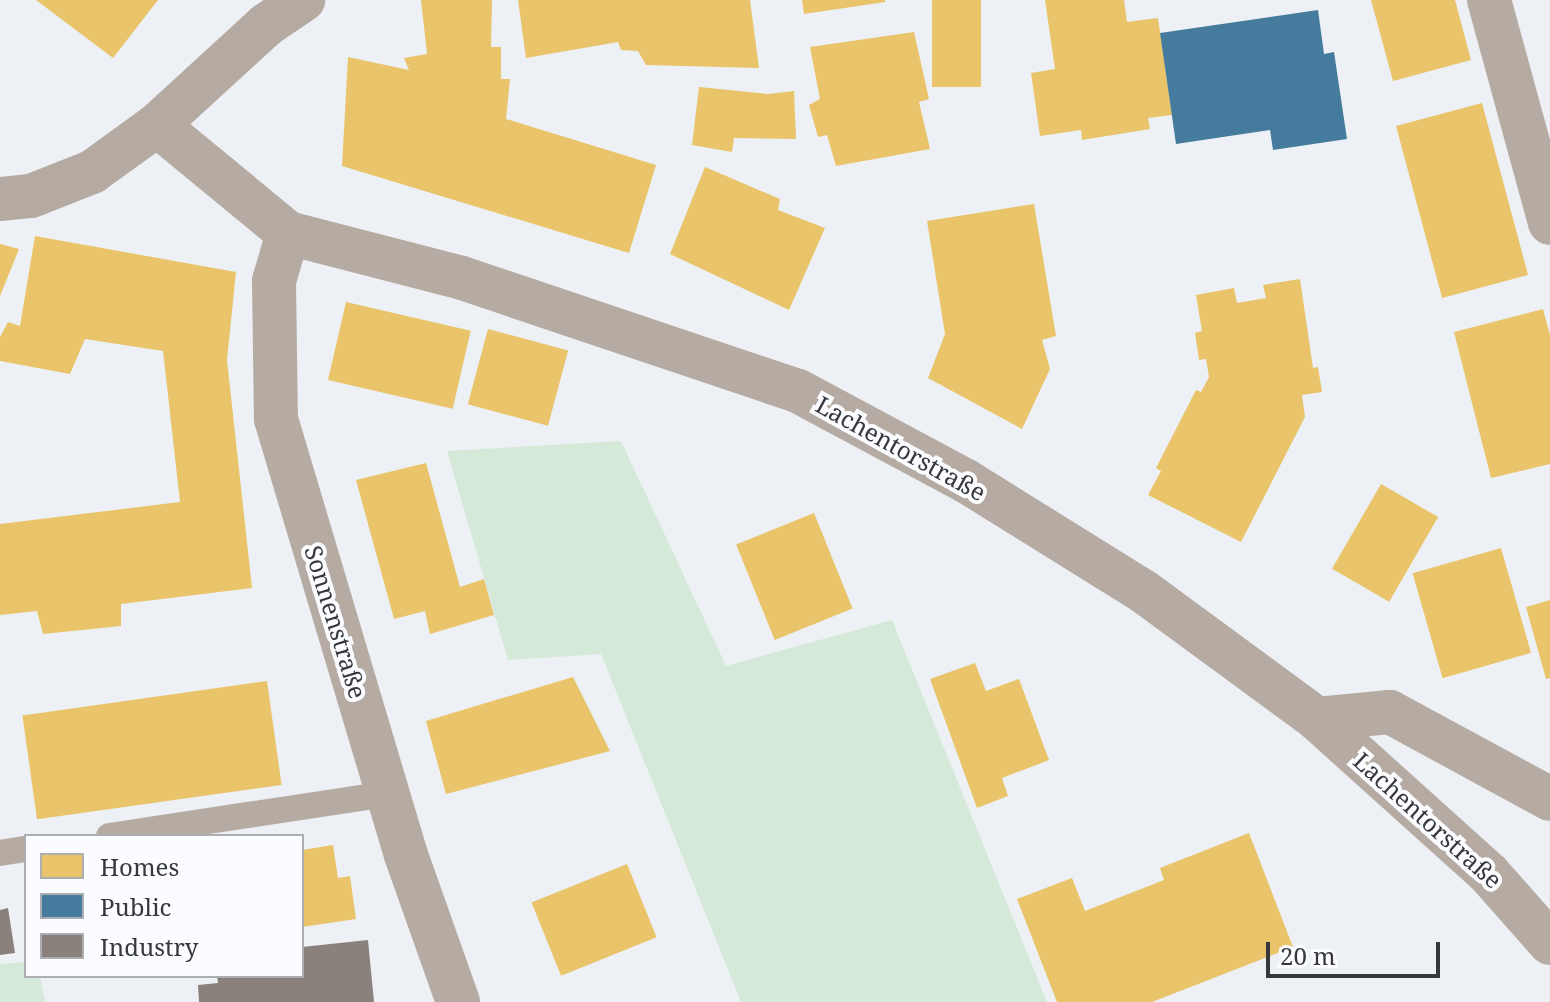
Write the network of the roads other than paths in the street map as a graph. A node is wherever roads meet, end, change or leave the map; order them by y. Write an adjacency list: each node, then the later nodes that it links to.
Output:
1 (303, 0): 3 (street)
2 (1489, 0): 5 (street)
3 (157, 125): 4 (street); 6 (street, Lachentorstraße)
4 (0, 199)
5 (1550, 223)
6 (288, 233): 7 (street, Lachentorstraße); 8 (street, Sonnenstraße)
7 (1317, 719): 9 (street); 13 (street, Lachentorstraße)
8 (388, 794): 10 (lane); 14 (street, Sonnenstraße)
9 (1550, 799)
10 (122, 834)
11 (24, 849): 12 (lane)
12 (0, 853)
13 (1550, 943)
14 (458, 1002)

